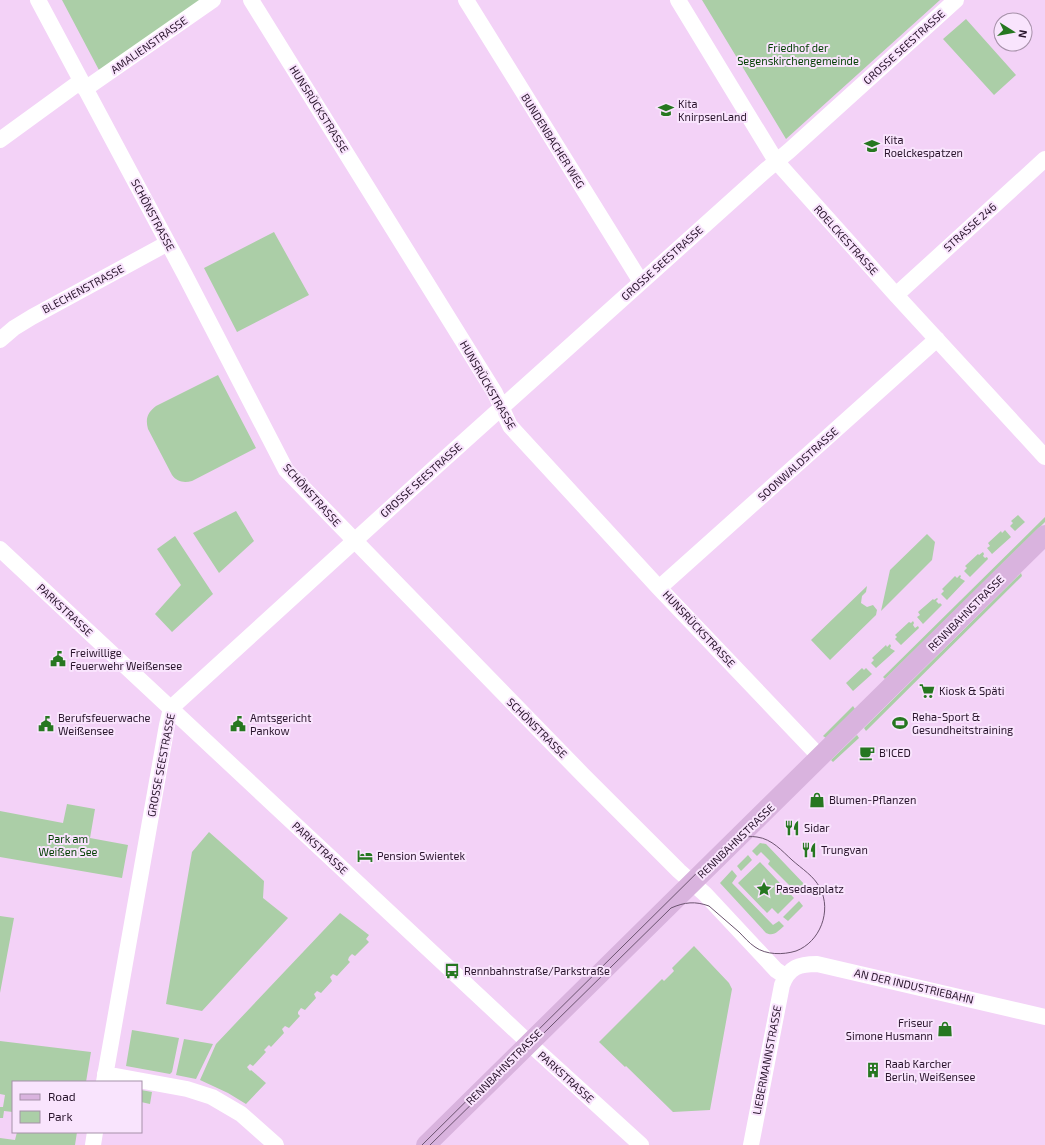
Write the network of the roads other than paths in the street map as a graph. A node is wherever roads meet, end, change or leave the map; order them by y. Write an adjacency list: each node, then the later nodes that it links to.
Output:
1 (38, 0): 7 (street, SCHÖNSTRASSE)
2 (213, 0): 7 (street, AMALIENSTRASSE)
3 (251, 0): 16 (street, HUNSRÜCKSTRASSE)
4 (466, 0): 12 (street, BUNDENBACHER WEG)
5 (678, 0): 10 (street, ROELCKESTRASSE)
6 (956, 0): 10 (street, GROSSE SEESTRASSE)
7 (83, 85): 8 (street, AMALIENSTRASSE); 11 (street, SCHÖNSTRASSE)
8 (0, 140)
9 (1045, 159): 13 (street, STRASSE 246)
10 (776, 161): 12 (street, GROSSE SEESTRASSE); 13 (street, ROELCKESTRASSE)
11 (168, 243): 15 (street, BLECHENSTRASSE); 19 (street, SCHÖNSTRASSE)
12 (641, 282): 16 (street, GROSSE SEESTRASSE)
13 (896, 295): 14 (street, ROELCKESTRASSE)
14 (937, 339): 17 (street, ROELCKESTRASSE); 21 (street, SOONWALDSTRASSE)
15 (0, 340)
16 (500, 408): 19 (street, GROSSE SEESTRASSE); 21 (street, HUNSRÜCKSTRASSE)
17 (1045, 457)
18 (1045, 535): 23 (main road, RENNBAHNSTRASSE)
19 (355, 541): 22 (street, GROSSE SEESTRASSE); 24 (street, SCHÖNSTRASSE)
20 (0, 549): 22 (street, PARKSTRASSE)
21 (660, 588): 23 (street, HUNSRÜCKSTRASSE)
22 (171, 708): 27 (street, PARKSTRASSE); 28 (street, GROSSE SEESTRASSE)
23 (820, 757): 24 (main road, RENNBAHNSTRASSE)
24 (693, 882): 25 (street); 27 (main road, RENNBAHNSTRASSE)
25 (785, 976): 26 (street, AN DER INDUSTRIEBAHN); 36 (street, LIEBERMANNSTRASSE)
26 (1045, 1017)
27 (528, 1043): 34 (main road, RENNBAHNSTRASSE); 35 (street, PARKSTRASSE)
28 (105, 1078): 29 (street)
29 (127, 1081)
30 (142, 1083): 33 (street)
31 (95, 1133): 32 (street)
32 (93, 1145)
33 (276, 1145)
34 (426, 1145)
35 (641, 1145)
36 (751, 1145)

